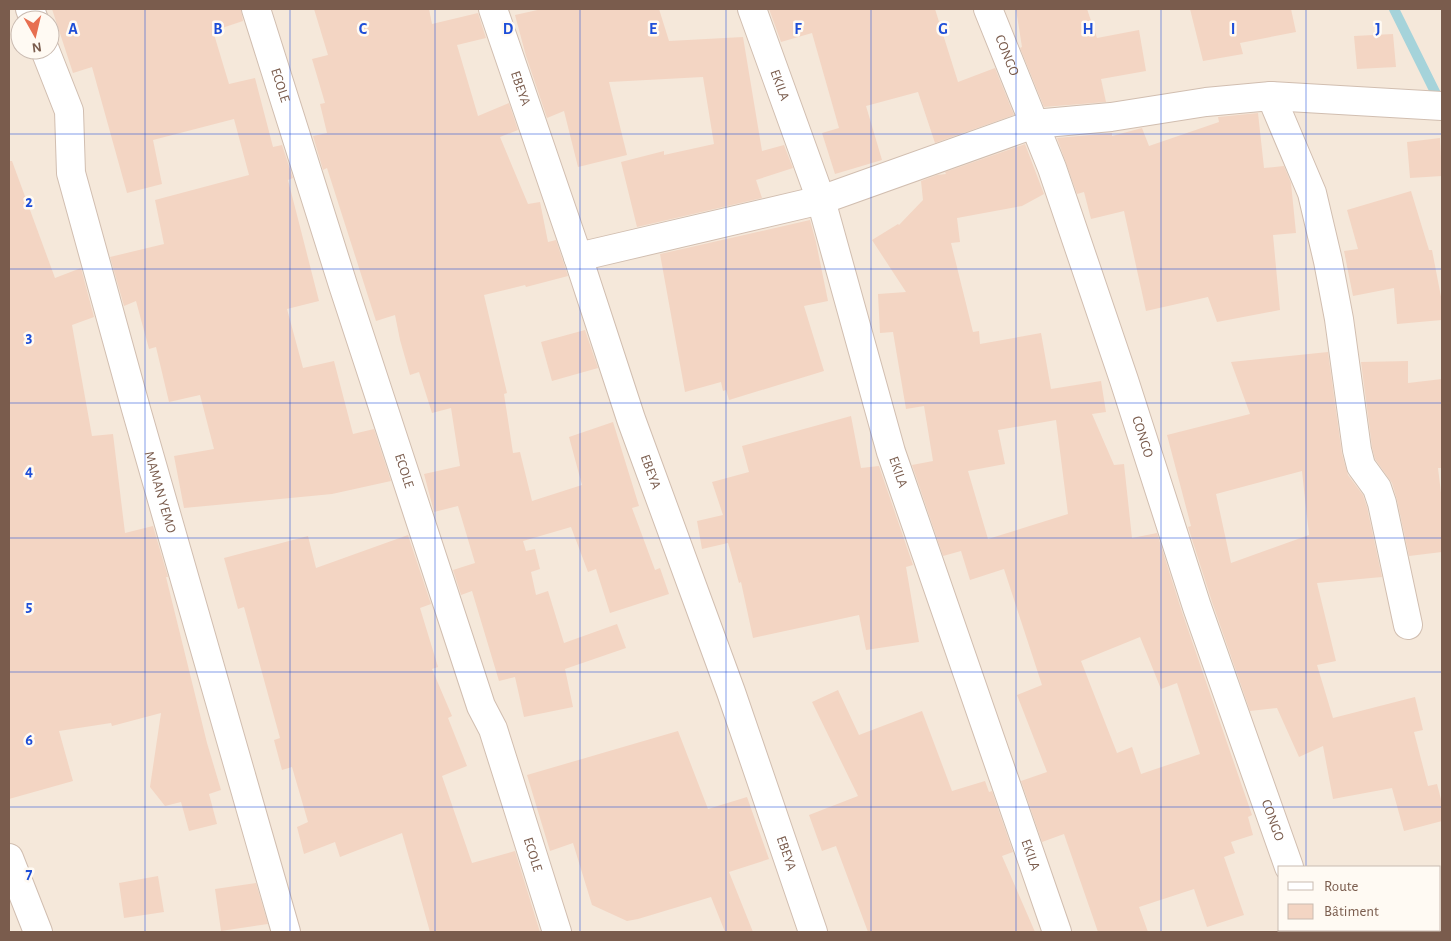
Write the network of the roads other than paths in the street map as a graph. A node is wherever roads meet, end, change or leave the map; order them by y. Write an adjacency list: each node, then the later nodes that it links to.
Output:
1 (256, 9): 16 (street, ECOLE)
2 (493, 9): 10 (street, EBEYA)
3 (752, 9): 9 (street, EKILA)
4 (988, 9): 8 (street, CONGO)
5 (50, 60): 15 (street, MAMAN YEMO)
6 (1271, 96): 7 (street); 8 (street); 11 (street)
7 (1442, 106)
8 (1034, 124): 9 (street); 13 (street, CONGO)
9 (821, 200): 10 (street); 18 (street, EKILA)
10 (578, 257): 17 (street, EBEYA)
11 (1408, 625)
12 (9, 858): 14 (street)
13 (1289, 866)
14 (38, 932)
15 (286, 932)
16 (557, 932)
17 (813, 932)
18 (1057, 932)

